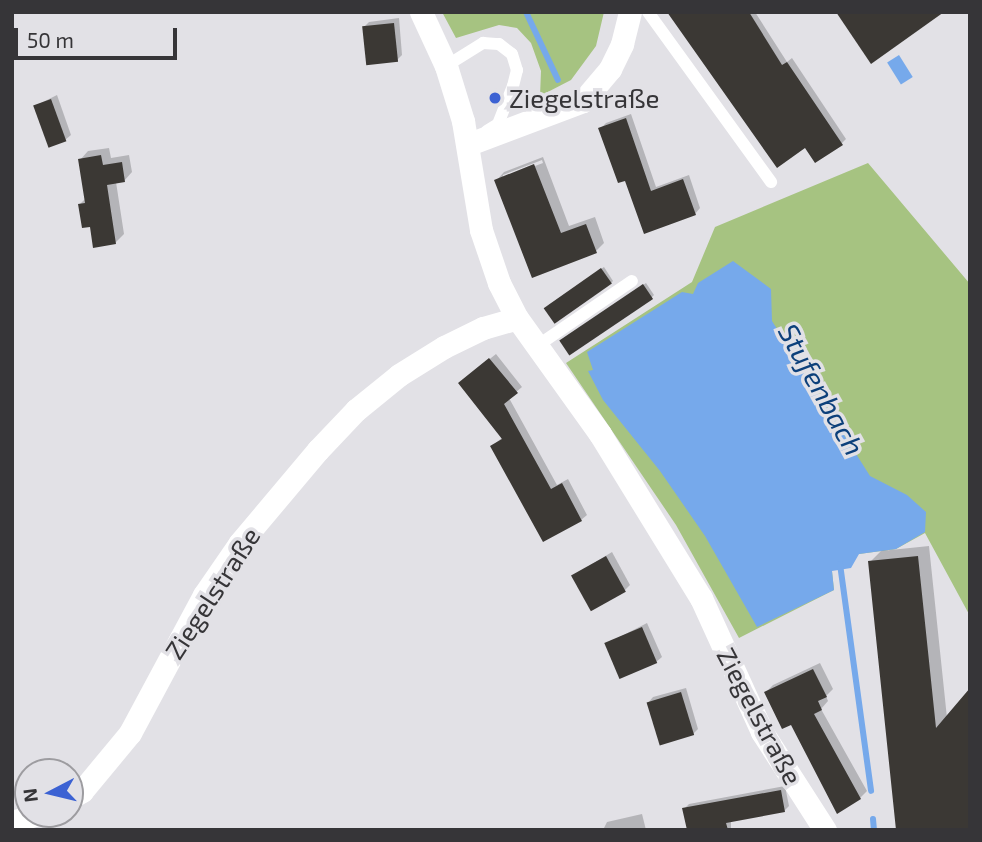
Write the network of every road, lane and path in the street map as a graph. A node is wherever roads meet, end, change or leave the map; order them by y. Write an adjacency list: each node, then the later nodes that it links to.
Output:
1 (421, 12): 4 (street, Ziegelstraße)
2 (630, 12): 5 (street)
3 (648, 12): 6 (lane)
4 (446, 66): 5 (street, Ziegelstraße); 5 (lane)
5 (469, 144): 8 (street, Ziegelstraße)
6 (772, 182)
7 (632, 281): 9 (lane)
8 (517, 318): 9 (street, Ziegelstraße); 10 (street, Ziegelstraße)
9 (537, 346): 11 (street, Ziegelstraße)
10 (84, 789)
11 (825, 830)

